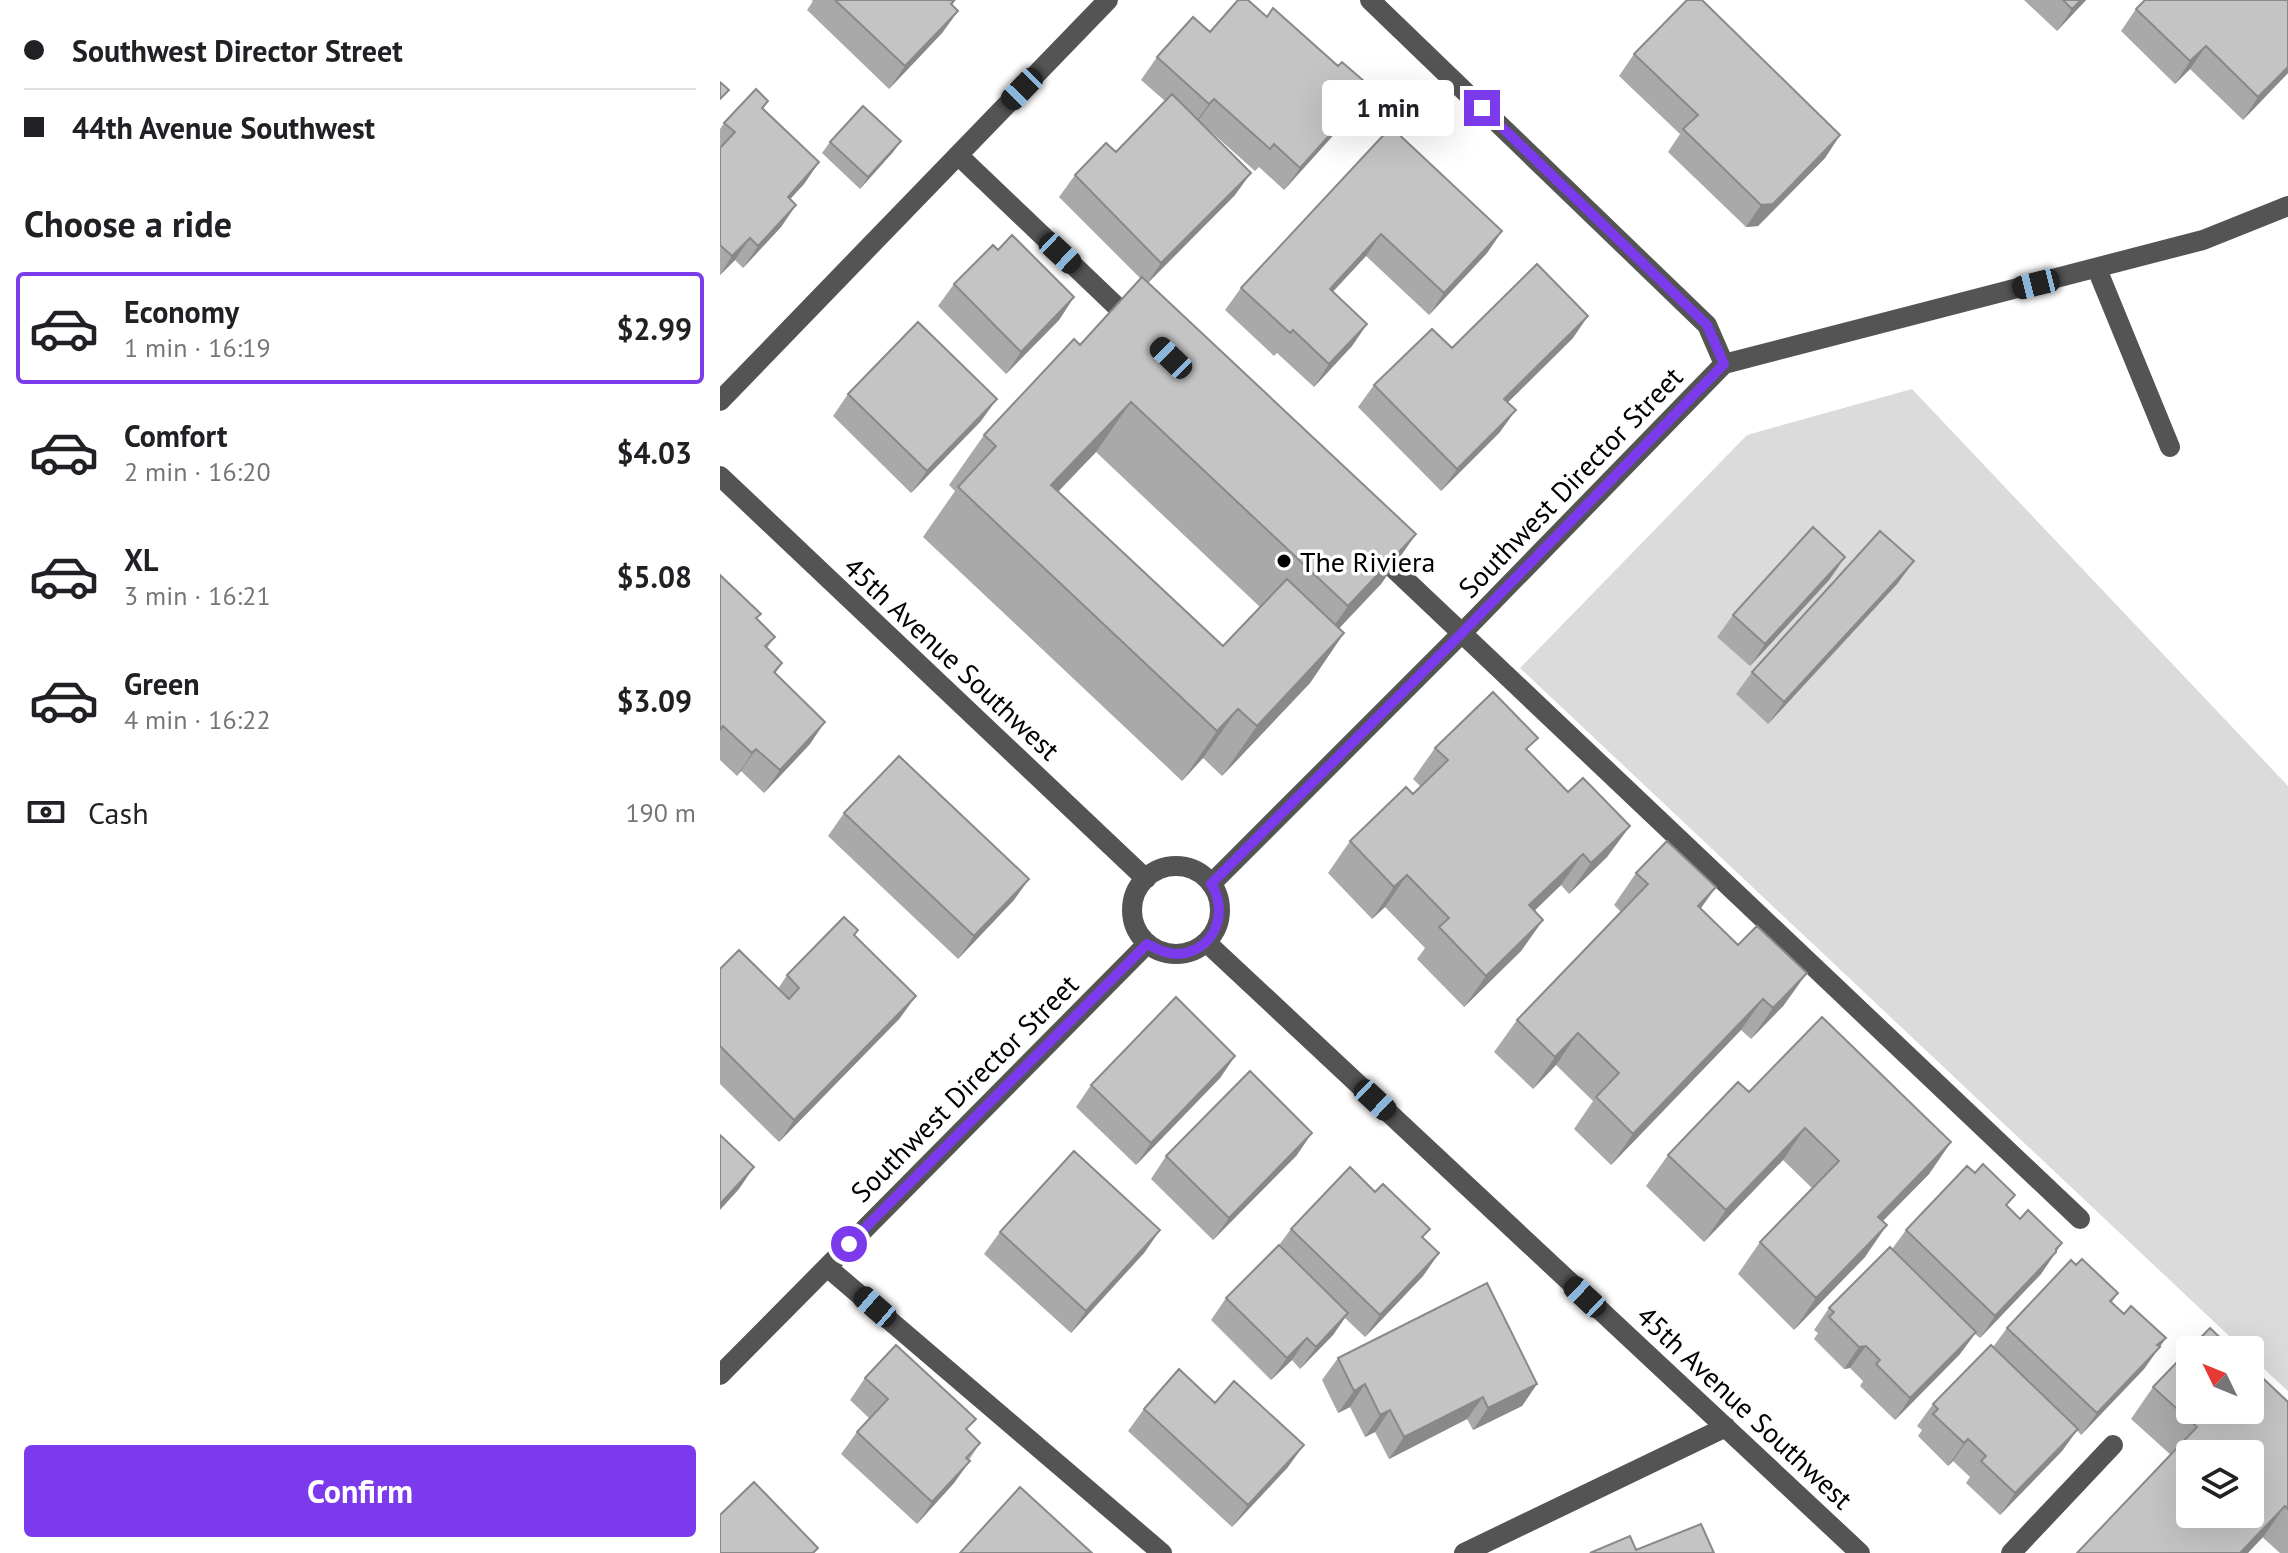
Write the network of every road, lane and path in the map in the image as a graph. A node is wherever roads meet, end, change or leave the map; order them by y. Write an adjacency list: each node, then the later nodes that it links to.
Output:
1 (1108, 0): 3 (street)
2 (1370, 0): 7 (street)
3 (958, 155): 6 (street); 8 (street)
4 (2288, 206): 5 (street, Southwest Director Street)
5 (2097, 269): 7 (street, Southwest Director Street); 9 (street)
6 (1153, 341)
7 (1724, 364): 12 (street, Southwest Director Street)
8 (720, 401)
9 (2170, 447)
10 (720, 476): 13 (street, 45th Avenue Southwest)
11 (1360, 536): 12 (street)
12 (1462, 633): 14 (street, Southwest Director Street); 17 (street)
13 (1146, 879): 14 (street); 16 (street)
14 (1211, 884): 15 (street)
15 (1206, 942): 16 (street); 20 (street, 45th Avenue Southwest)
16 (1147, 944): 18 (street, Southwest Director Street)
17 (2080, 1219)
18 (827, 1267): 19 (street, Southwest Director Street); 22 (street)
19 (720, 1375)
20 (1726, 1427): 23 (street); 24 (street, 45th Avenue Southwest)
21 (2113, 1445): 25 (street)
22 (1162, 1553)
23 (1464, 1553)
24 (1860, 1553)
25 (2011, 1553)

